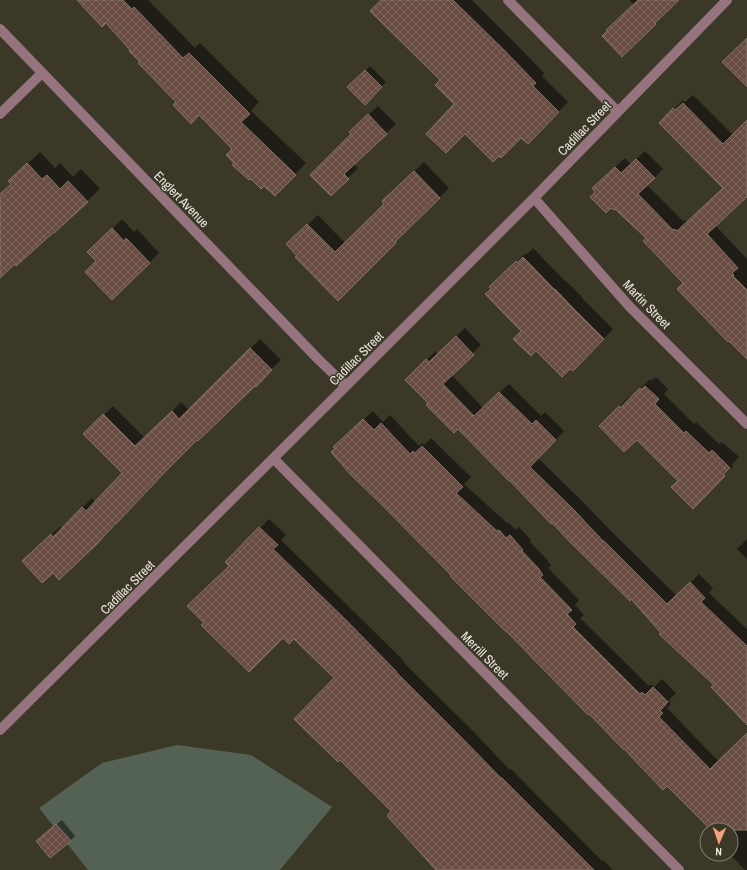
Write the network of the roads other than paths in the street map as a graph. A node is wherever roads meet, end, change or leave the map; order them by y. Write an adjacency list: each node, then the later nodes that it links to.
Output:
1 (508, 0): 5 (street)
2 (727, 0): 5 (street, Cadillac Street)
3 (0, 29): 4 (street, Englert Avenue)
4 (42, 73): 6 (street); 8 (street, Englert Avenue)
5 (618, 112): 7 (street, Cadillac Street)
6 (0, 114)
7 (534, 198): 8 (street, Cadillac Street); 9 (street, Martin Street)
8 (346, 386): 10 (street, Cadillac Street)
9 (747, 424)
10 (274, 459): 11 (street, Cadillac Street); 12 (street, Merrill Street)
11 (0, 730)
12 (679, 870)

